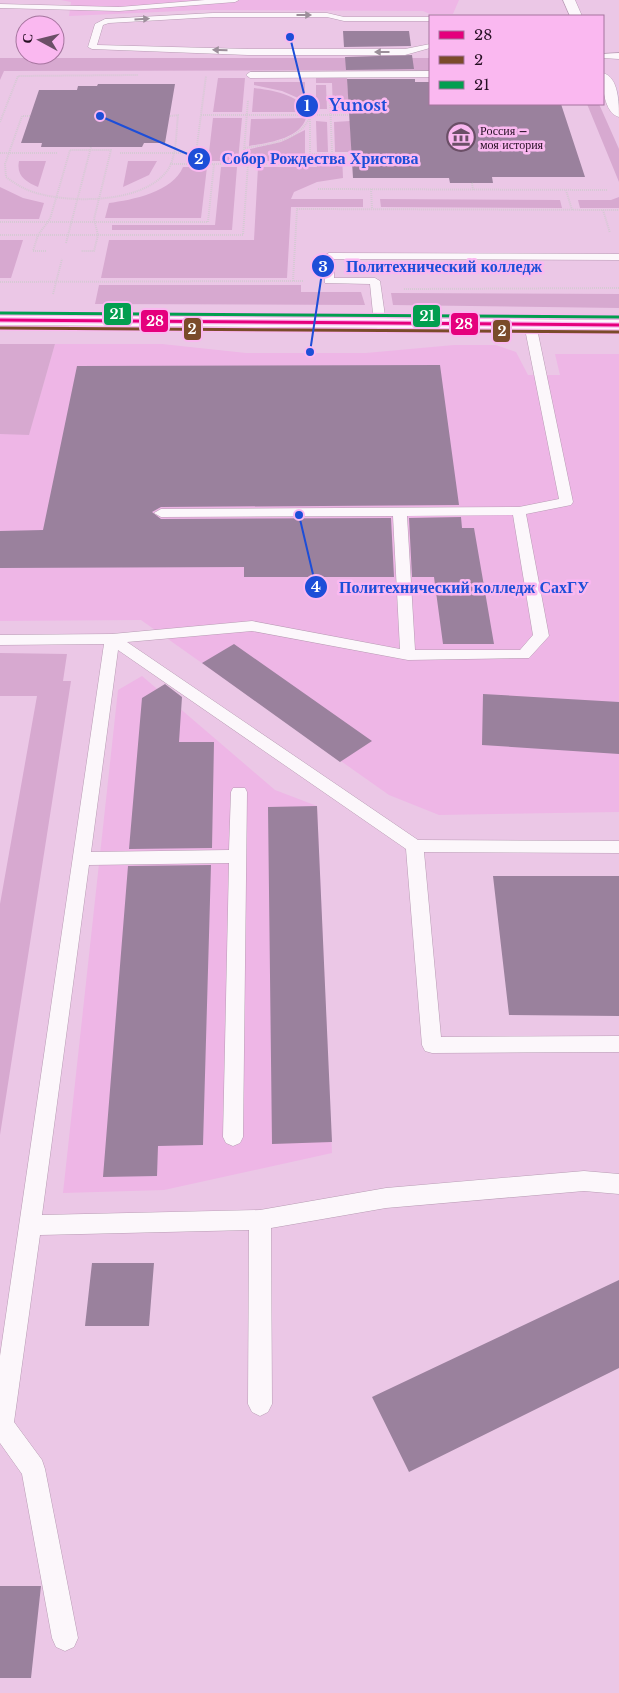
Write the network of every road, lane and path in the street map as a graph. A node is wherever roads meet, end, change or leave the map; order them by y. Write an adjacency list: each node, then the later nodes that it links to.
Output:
1 (235, 0): 3 (lane)
2 (569, 0): 4 (main road)
3 (0, 6)
4 (576, 15)
5 (429, 19): 6 (lane, one-way to 5)
6 (429, 46)
7 (604, 56): 8 (lane)
8 (619, 56)
9 (429, 74): 13 (lane)
10 (206, 75): 24 (path)
11 (250, 75): 13 (lane); 17 (path)
12 (147, 76): 21 (path)
13 (309, 79): 18 (path); 19 (path)
14 (604, 79): 16 (main road)
15 (297, 99): 18 (path)
16 (619, 113)
17 (247, 115): 18 (path); 24 (path); 27 (path)
18 (310, 115): 19 (path); 27 (path); 33 (path)
19 (330, 115): 20 (path); 33 (path)
20 (349, 115)
21 (1, 116): 25 (path)
22 (30, 116): 29 (path)
23 (170, 116): 32 (path)
24 (201, 116): 32 (path)
25 (0, 122)
26 (91, 148): 46 (path); 47 (path); 48 (path)
27 (244, 148): 38 (path)
28 (0, 153): 29 (path)
29 (8, 153): 30 (path); 35 (path)
30 (58, 153)
31 (120, 153): 32 (path)
32 (172, 153): 36 (path)
33 (310, 154): 39 (path)
34 (0, 164): 35 (path)
35 (5, 164): 46 (path)
36 (170, 164): 37 (path); 47 (path)
37 (214, 164): 38 (path); 55 (path)
38 (243, 164): 39 (path)
39 (248, 164): 59 (path)
40 (472, 183): 43 (path)
41 (318, 189): 42 (path)
42 (371, 189): 43 (path); 49 (path)
43 (473, 190): 44 (path)
44 (566, 190): 45 (path); 50 (path)
45 (608, 190)
46 (56, 198): 48 (path); 53 (path)
47 (99, 198): 48 (path); 55 (path)
48 (78, 199): 54 (path)
49 (372, 209): 50 (path); 65 (path)
50 (572, 210): 51 (path)
51 (619, 210)
52 (0, 222): 53 (path)
53 (48, 222): 54 (path); 57 (path)
54 (72, 222): 55 (path); 58 (path)
55 (95, 222): 59 (path)
56 (0, 235): 57 (path)
57 (38, 235): 58 (path); 61 (path)
58 (68, 235): 59 (path); 60 (path)
59 (98, 235): 62 (path)
60 (66, 243)
61 (46, 251)
62 (81, 251)
63 (619, 257): 73 (lane)
64 (62, 259): 67 (path)
65 (293, 281): 67 (path); 68 (path)
66 (0, 282): 67 (path)
67 (56, 282): 71 (path)
68 (310, 284)
69 (619, 288): 70 (path)
70 (399, 290)
71 (52, 297)
72 (0, 320): 73 (main road)
73 (380, 323): 74 (main road)
74 (530, 324): 75 (main road); 77 (lane)
75 (619, 324)
76 (400, 511): 77 (lane); 78 (lane); 81 (lane)
77 (519, 511): 81 (lane)
78 (161, 513)
79 (112, 639): 80 (lane); 81 (lane); 83 (lane); 86 (lane)
80 (0, 640)
81 (408, 655)
82 (239, 792): 85 (lane)
83 (415, 846): 84 (lane); 87 (lane)
84 (619, 847)
85 (238, 856): 86 (lane); 88 (lane)
86 (82, 859): 91 (lane)
87 (619, 1044)
88 (233, 1136)
89 (619, 1184): 90 (lane)
90 (260, 1220): 91 (lane); 92 (lane)
91 (31, 1225): 93 (lane)
92 (260, 1404)
93 (65, 1638)

